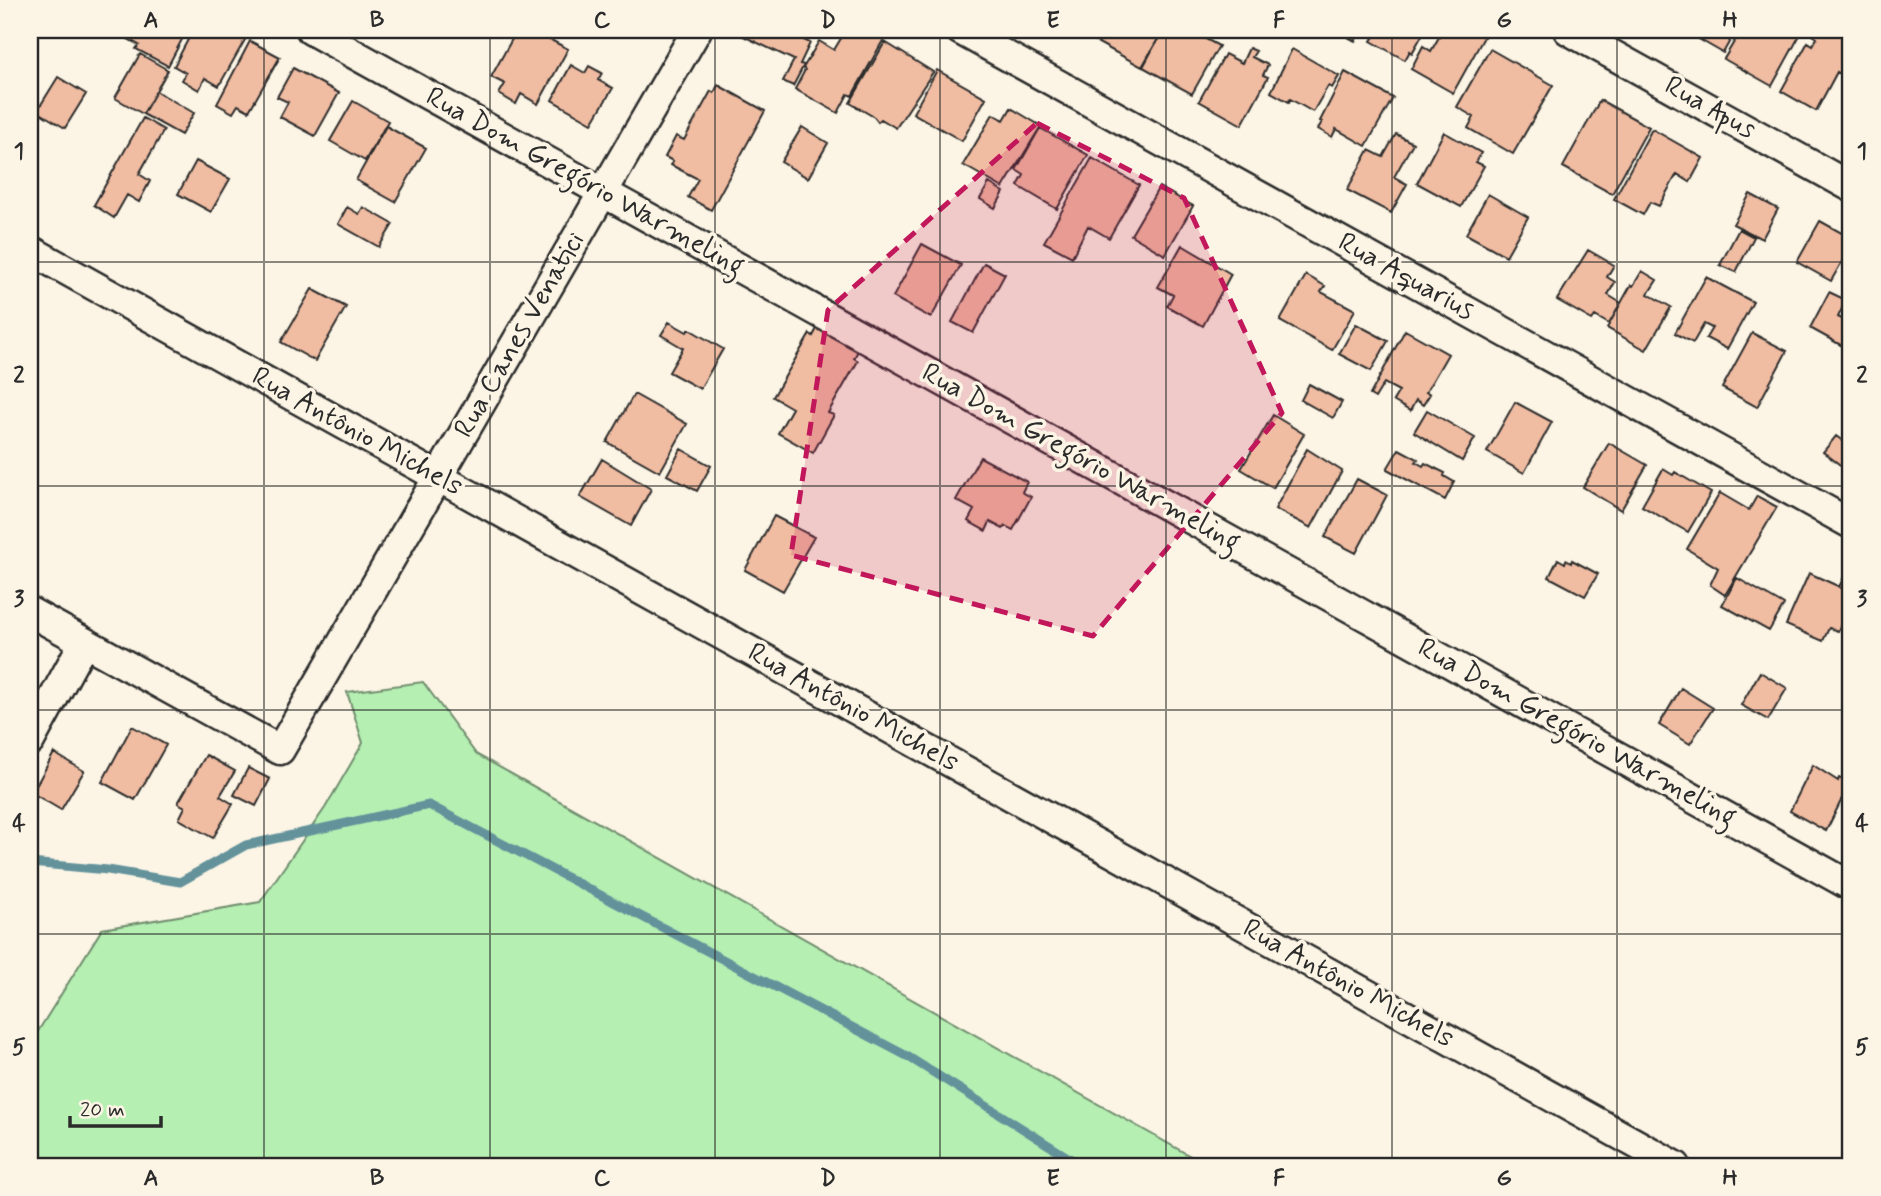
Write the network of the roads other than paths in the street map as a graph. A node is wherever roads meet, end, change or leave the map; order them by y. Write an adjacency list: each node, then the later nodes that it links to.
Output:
1 (311, 30): 6 (street, Rua Dom Gregório Warmeling)
2 (697, 30): 6 (street, Rua Canes Venatici)
3 (960, 30): 9 (street, Rua Aquarius)
4 (1568, 30): 5 (street, Rua Apus)
5 (1851, 187)
6 (603, 192): 8 (street, Rua Canes Venatici); 13 (street, Rua Dom Gregório Warmeling)
7 (30, 250): 8 (street, Rua Antônio Michels)
8 (438, 477): 11 (street, Rua Canes Venatici); 14 (street, Rua Antônio Michels)
9 (1851, 524)
10 (30, 612): 11 (street)
11 (84, 642): 12 (street)
12 (30, 741)
13 (1851, 886)
14 (1676, 1166)

